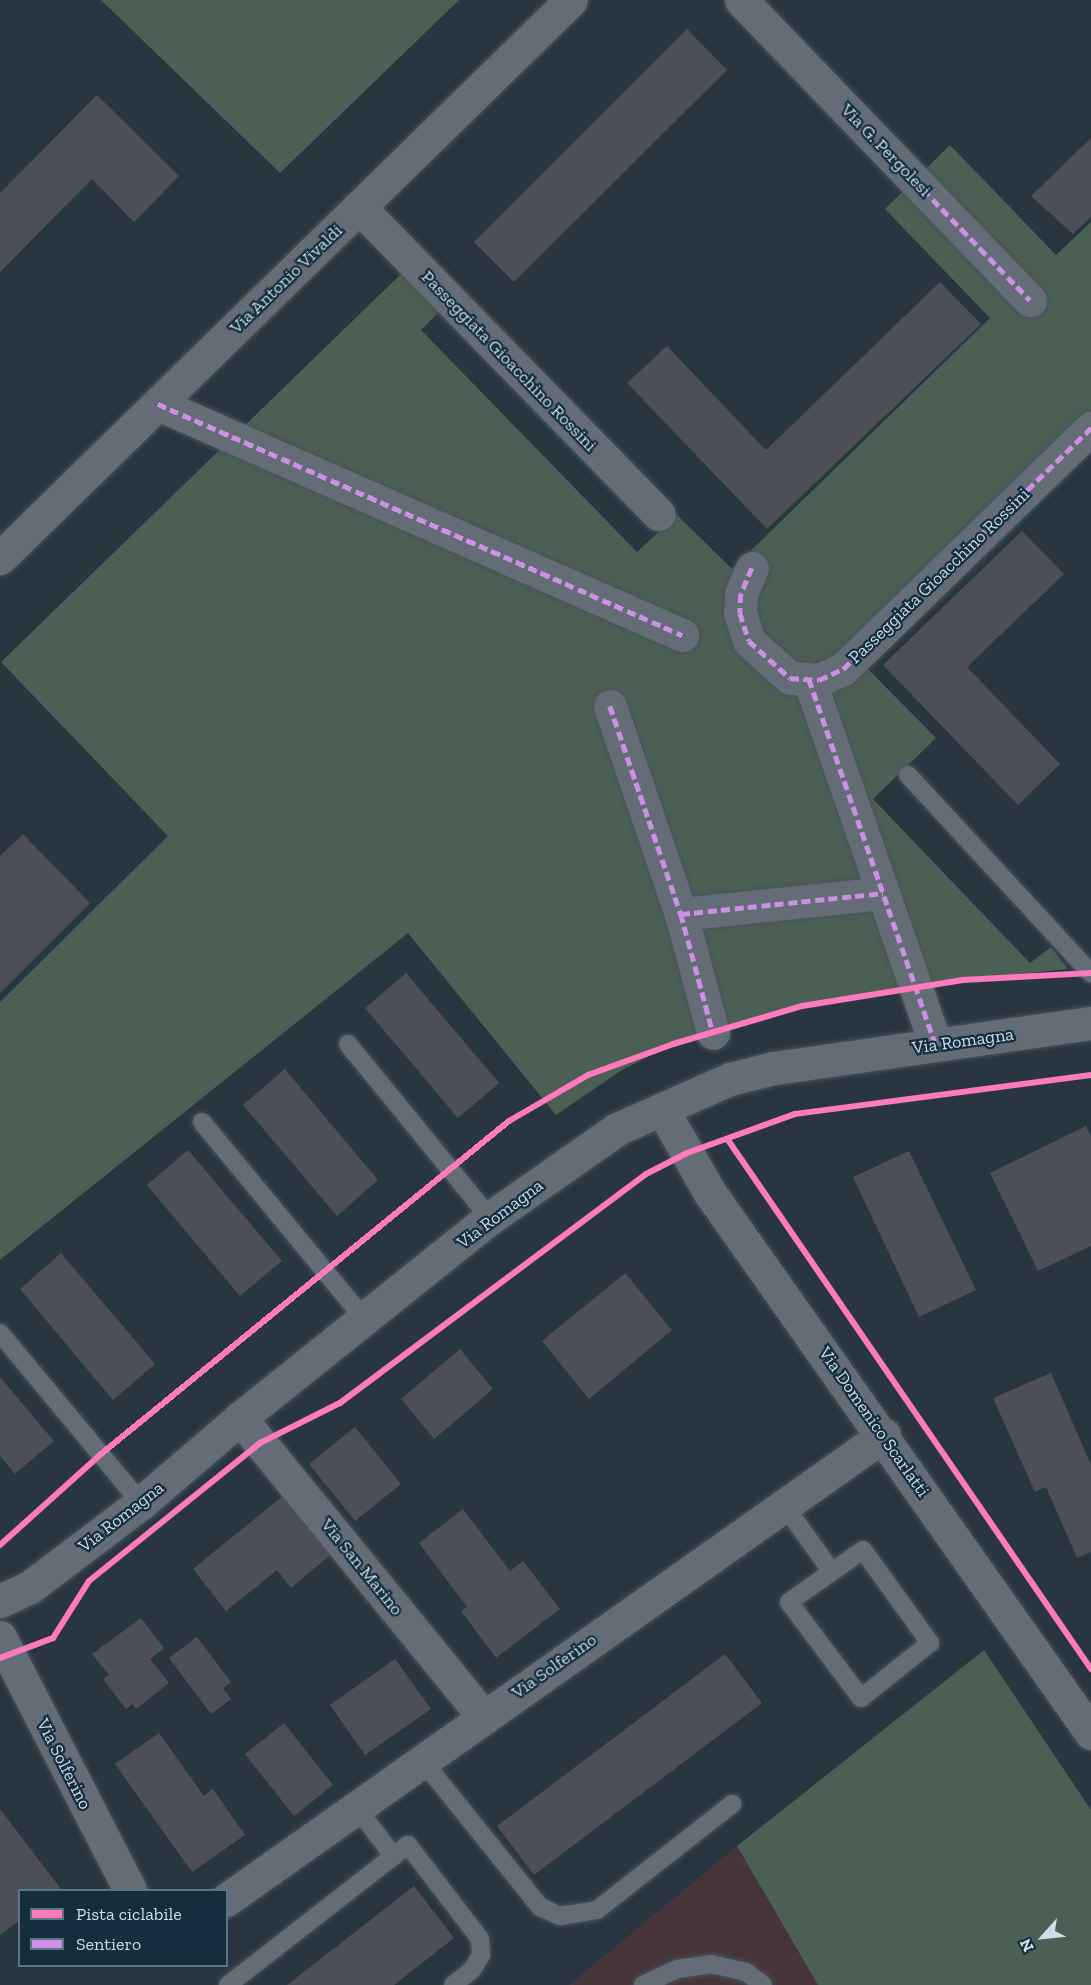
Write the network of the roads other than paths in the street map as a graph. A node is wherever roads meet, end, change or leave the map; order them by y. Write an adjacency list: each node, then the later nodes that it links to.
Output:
1 (571, 0): 3 (street, Via Antonio Vivaldi)
2 (741, 0): 4 (street, Via G. Pergolesi)
3 (359, 207): 5 (street, Via Antonio Vivaldi); 7 (street, Passeggiata Gioacchino Rossini)
4 (1030, 300)
5 (158, 404): 8 (street, Via Antonio Vivaldi); 10 (street)
6 (1091, 428): 11 (street, Passeggiata Gioacchino Rossini)
7 (658, 514)
8 (0, 558)
9 (752, 568): 11 (street)
10 (682, 635)
11 (809, 679): 14 (street)
12 (610, 706): 15 (street)
13 (908, 775): 16 (lane)
14 (883, 893): 15 (street); 20 (street)
15 (681, 914): 18 (street)
16 (1091, 973)
17 (1091, 1023): 20 (street, Via Romagna)
18 (713, 1033)
19 (348, 1044): 23 (lane)
20 (936, 1045): 21 (street, Via Romagna)
21 (662, 1109): 23 (street, Via Romagna); 27 (street, Via Domenico Scarlatti)
22 (202, 1122): 24 (lane)
23 (490, 1218): 24 (street, Via Romagna)
24 (366, 1321): 26 (street, Via Romagna)
25 (0, 1333): 28 (lane)
26 (240, 1418): 28 (street, Via Romagna); 33 (street, Via San Marino)
27 (884, 1435): 29 (street, Via Solferino); 34 (street, Via Domenico Scarlatti)
28 (141, 1503): 31 (street, Via Romagna)
29 (784, 1505): 30 (lane); 33 (street, Via Solferino)
30 (832, 1572): 30 (lane)
31 (0, 1601)
32 (0, 1637): 39 (street, Via Solferino)
33 (483, 1716): 35 (street, Via Solferino)
34 (1091, 1733)
35 (422, 1760): 36 (lane); 37 (street, Via Solferino)
36 (732, 1804)
37 (357, 1808): 38 (lane); 40 (street, Via Solferino)
38 (394, 1857): 41 (lane); 42 (lane)
39 (129, 1889)
40 (228, 1899)
41 (228, 1985)
42 (453, 1985)
43 (643, 1985): 44 (lane)
44 (763, 1985)

